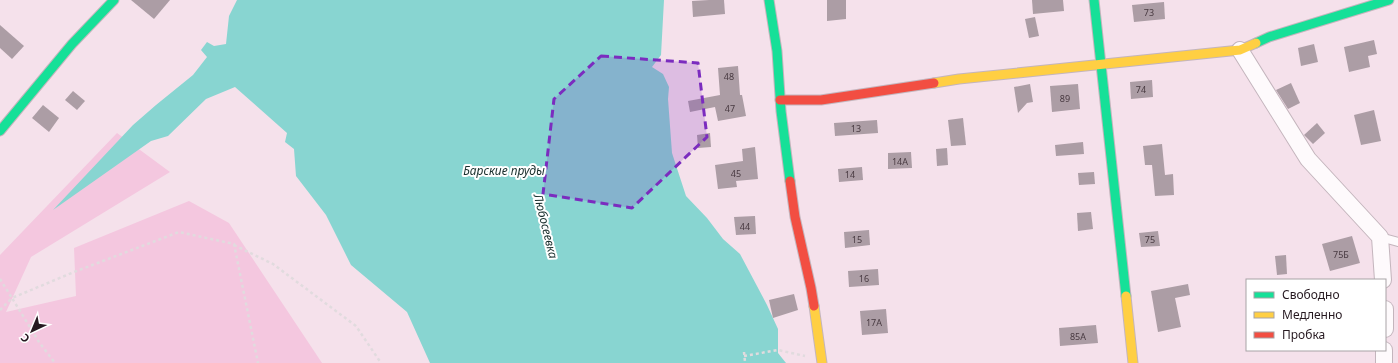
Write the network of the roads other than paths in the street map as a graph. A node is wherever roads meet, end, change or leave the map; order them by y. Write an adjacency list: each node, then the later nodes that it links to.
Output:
1 (114, 0): 8 (street)
2 (770, 0): 7 (street)
3 (1094, 0): 6 (street)
4 (1389, 0): 5 (street)
5 (1240, 50): 6 (street); 9 (street)
6 (1100, 64): 7 (street); 14 (street)
7 (779, 105): 13 (street)
8 (0, 131)
9 (1380, 237): 10 (lane); 11 (street)
10 (1398, 242)
11 (1383, 279)
12 (1384, 351): 15 (street)
13 (821, 359)
14 (1133, 363)
15 (1384, 363)

